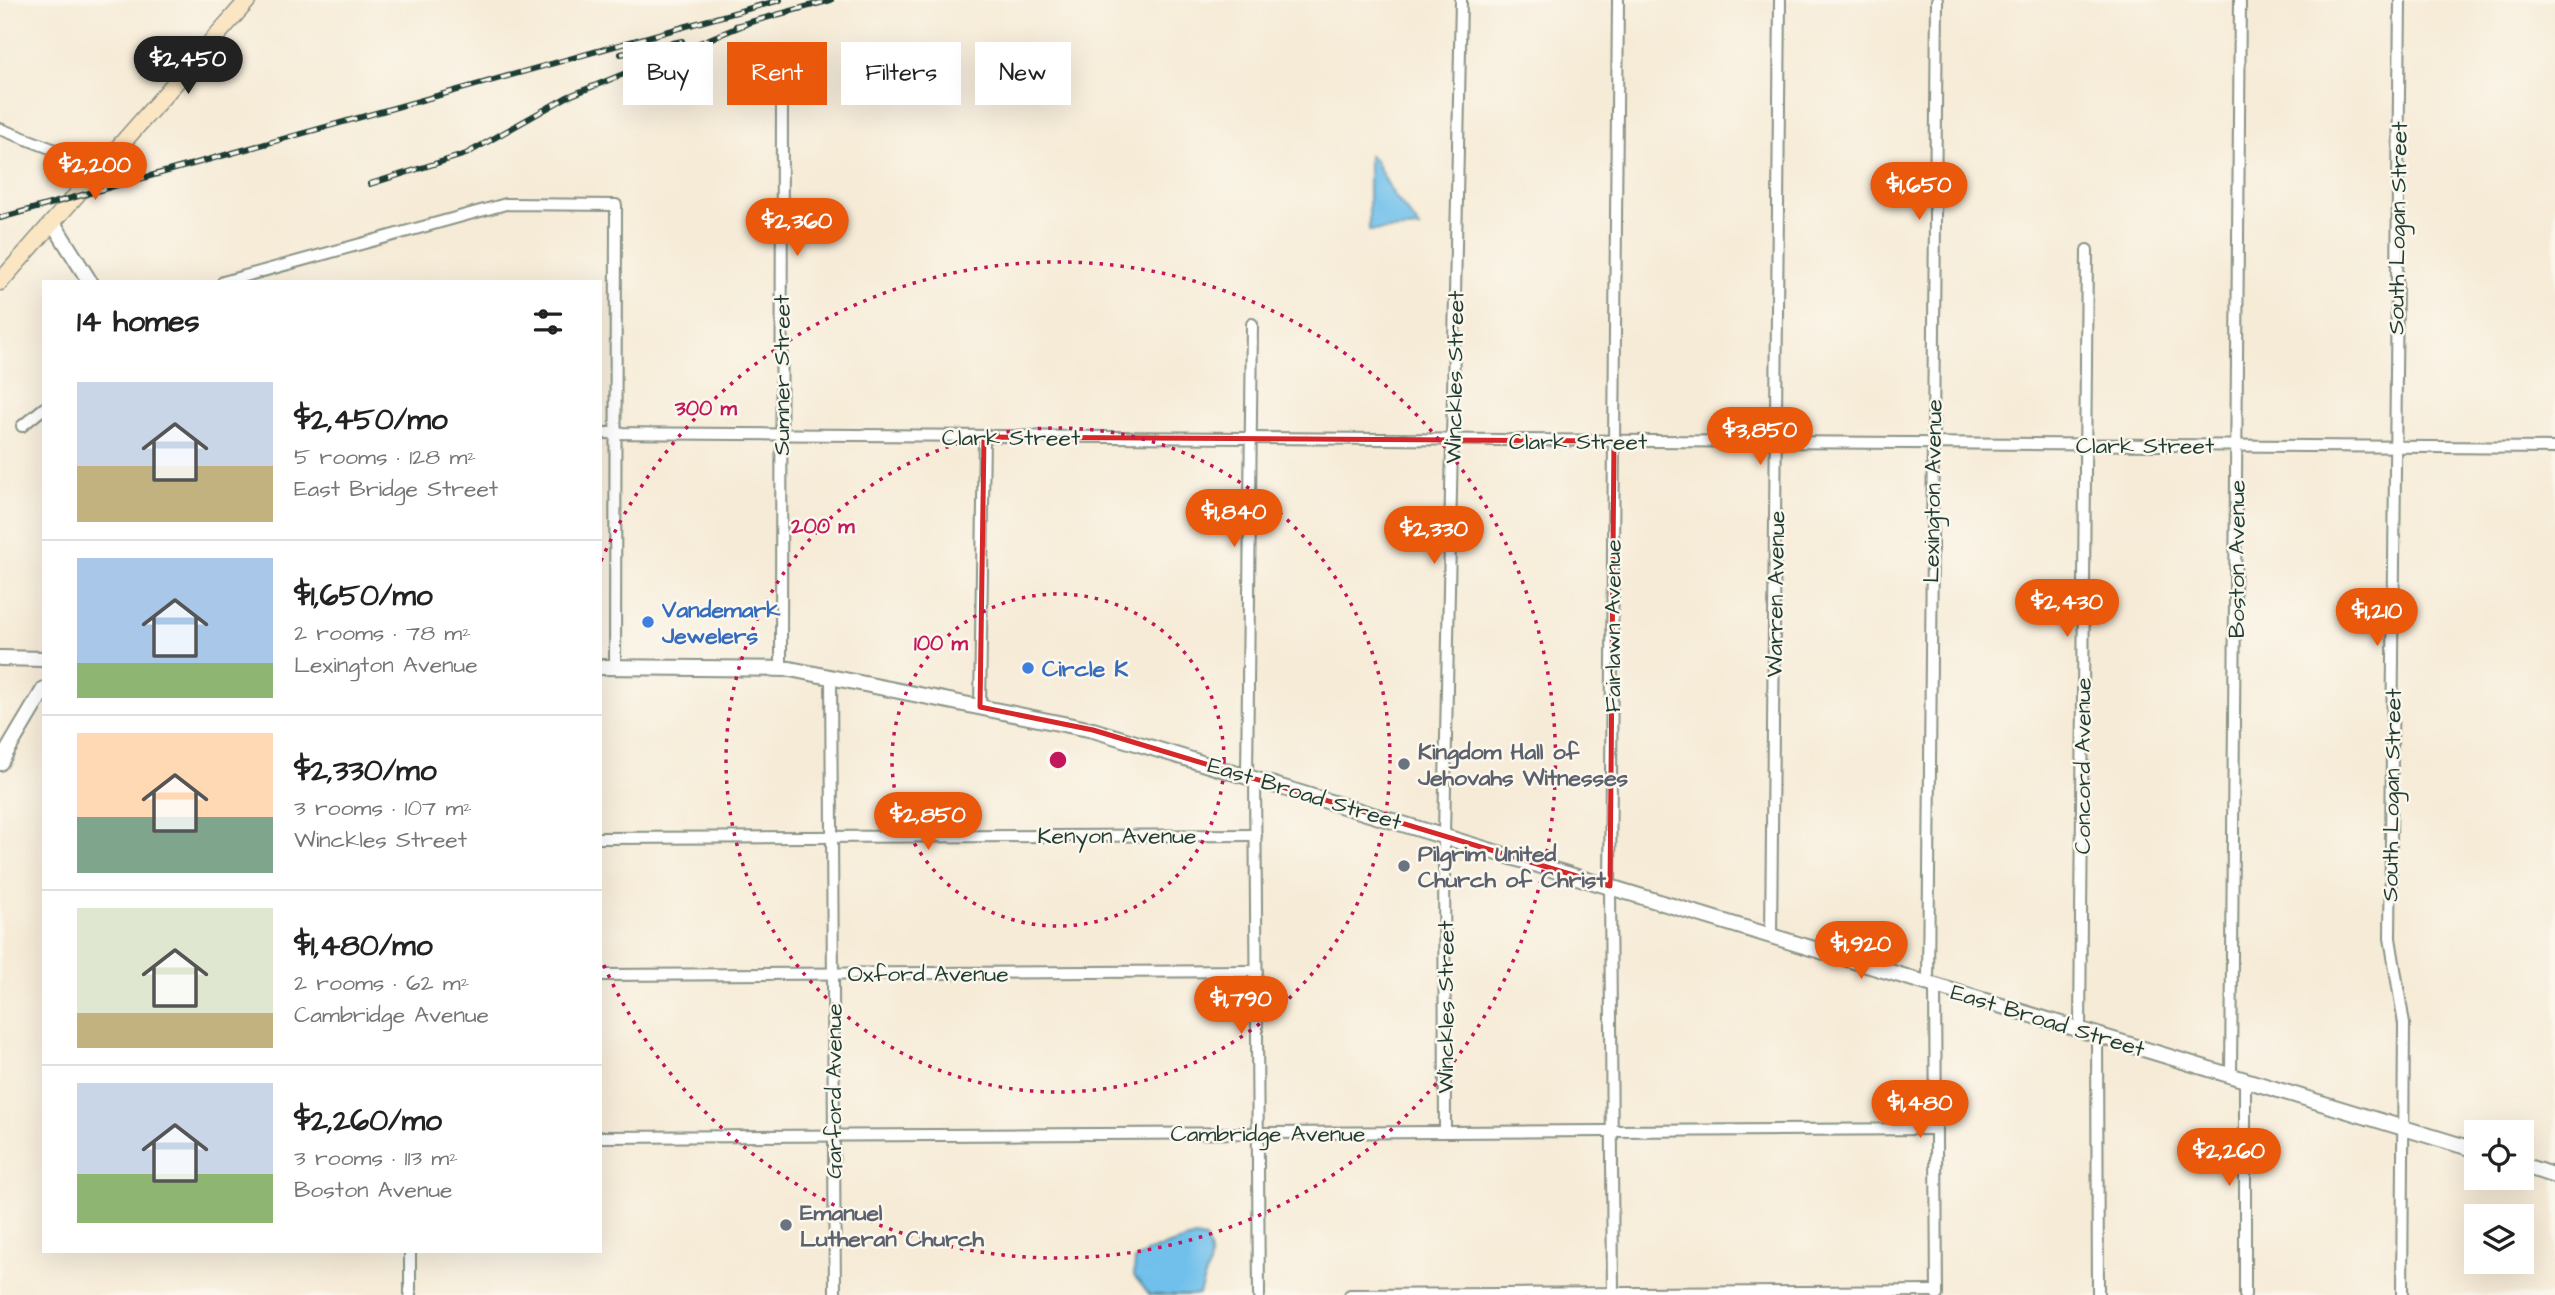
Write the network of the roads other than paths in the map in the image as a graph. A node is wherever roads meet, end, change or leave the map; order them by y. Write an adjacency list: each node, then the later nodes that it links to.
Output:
1 (248, 0): 10 (main road)
2 (1461, 0): 24 (street, Winckles Street)
3 (1618, 0): 25 (street, Fairlawn Avenue)
4 (1780, 0): 26 (street, Warren Avenue)
5 (1937, 0): 27 (street, Lexington Avenue)
6 (2240, 0): 29 (street, Boston Avenue)
7 (2400, 0): 30 (street, South Logan Street)
8 (782, 105): 21 (street, Sumner Street)
9 (0, 129): 10 (street)
10 (100, 167): 11 (main road)
11 (53, 223): 13 (street); 15 (main road)
12 (2087, 250): 28 (street, Concord Avenue)
13 (89, 280)
14 (230, 280): 20 (street)
15 (0, 282)
16 (1252, 324): 23 (street)
17 (42, 410): 18 (street)
18 (22, 426)
19 (602, 433): 20 (street, Clark Street)
20 (618, 433): 21 (street, Clark Street); 34 (street)
21 (781, 435): 22 (street, Clark Street); 35 (street, Sumner Street)
22 (984, 437): 23 (street, Clark Street); 38 (street)
23 (1251, 439): 24 (street, Clark Street); 40 (street)
24 (1452, 440): 25 (street, Clark Street); 42 (street, Winckles Street)
25 (1614, 441): 26 (street, Clark Street); 45 (street, Fairlawn Avenue)
26 (1776, 442): 27 (street, Clark Street); 46 (street, Warren Avenue)
27 (1933, 444): 28 (street, Clark Street); 50 (street, Lexington Avenue)
28 (2085, 445): 29 (street, Clark Street); 51 (street, Concord Avenue)
29 (2237, 446): 30 (street, Clark Street); 53 (street, Boston Avenue)
30 (2395, 447): 31 (street, Clark Street); 54 (street, South Logan Street)
31 (2555, 448)
32 (0, 657): 33 (street)
33 (42, 659)
34 (608, 667): 35 (street, East Broad Street)
35 (781, 668): 36 (street, East Broad Street)
36 (831, 677): 38 (street, East Broad Street); 43 (street, Garford Avenue)
37 (42, 692): 39 (street)
38 (979, 707): 40 (street, East Broad Street)
39 (0, 763)
40 (1251, 776): 41 (street); 42 (street, East Broad Street)
41 (1256, 835): 43 (street, Kenyon Avenue); 47 (street)
42 (1444, 835): 45 (street, East Broad Street); 57 (street, Winckles Street)
43 (832, 837): 44 (street, Kenyon Avenue); 48 (street, Garford Avenue)
44 (602, 838)
45 (1610, 886): 46 (street, East Broad Street); 56 (street, Fairlawn Avenue)
46 (1772, 935): 50 (street, East Broad Street)
47 (1257, 971): 48 (street, Oxford Avenue); 58 (street)
48 (832, 974): 49 (street, Oxford Avenue); 59 (street, Garford Avenue)
49 (602, 975)
50 (1931, 984): 51 (street, East Broad Street); 55 (street, Lexington Avenue)
51 (2080, 1029): 52 (street, East Broad Street)
52 (2097, 1035): 53 (street, East Broad Street); 71 (street)
53 (2238, 1078): 54 (street, East Broad Street); 72 (street, Boston Avenue)
54 (2402, 1126): 61 (street, East Broad Street); 73 (street, South Logan Street)
55 (1936, 1129): 56 (street, Cambridge Avenue); 65 (street, Lexington Avenue)
56 (1612, 1131): 57 (street, Cambridge Avenue); 66 (street, Fairlawn Avenue)
57 (1445, 1132): 58 (street, Cambridge Avenue)
58 (1258, 1133): 59 (street, Cambridge Avenue); 69 (street)
59 (834, 1136): 60 (street, Cambridge Avenue); 68 (street, Garford Avenue)
60 (602, 1137)
61 (2464, 1146)
62 (2534, 1169): 63 (street)
63 (2555, 1176)
64 (410, 1253): 67 (street)
65 (1937, 1293): 66 (street)
66 (1613, 1294): 70 (street)
67 (410, 1295)
68 (835, 1295)
69 (1259, 1295)
70 (1350, 1295)
71 (2098, 1295)
72 (2245, 1295)
73 (2402, 1295)

